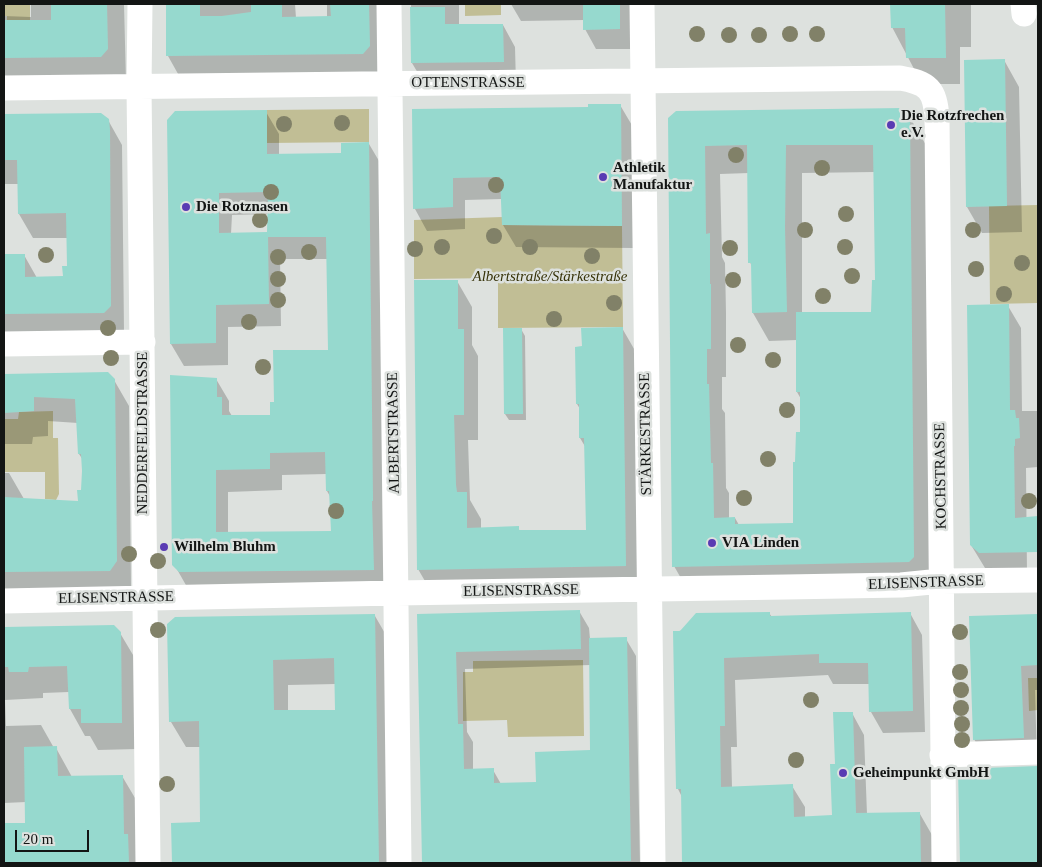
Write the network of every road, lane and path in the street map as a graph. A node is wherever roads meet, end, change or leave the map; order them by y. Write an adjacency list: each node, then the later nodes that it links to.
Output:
1 (140, 4): 6 (street, NEDDERFELDSTRASSE)
2 (389, 4): 5 (street, ALBERTSTRASSE)
3 (642, 4): 4 (street, STÄRKESTRASSE)
4 (642, 82): 5 (street, OTTENSTRASSE); 8 (street, OTTENSTRASSE); 13 (street, STÄRKESTRASSE)
5 (390, 83): 6 (street, OTTENSTRASSE); 14 (street, ALBERTSTRASSE)
6 (139, 87): 7 (street, OTTENSTRASSE); 9 (street, NEDDERFELDSTRASSE)
7 (4, 88)
8 (930, 90): 12 (street, KOCHSTRASSE)
9 (142, 342): 10 (street); 15 (street, NEDDERFELDSTRASSE)
10 (4, 344)
11 (1038, 580): 12 (street, ELISENSTRASSE)
12 (941, 581): 13 (street, ELISENSTRASSE); 18 (street, KOCHSTRASSE)
13 (648, 590): 14 (street, ELISENSTRASSE); 21 (street, STÄRKESTRASSE)
14 (396, 592): 15 (street, ELISENSTRASSE); 20 (street, ALBERTSTRASSE)
15 (145, 598): 16 (street, ELISENSTRASSE); 19 (street, NEDDERFELDSTRASSE)
16 (4, 601)
17 (1038, 752): 18 (street)
18 (942, 754): 22 (street, KOCHSTRASSE)
19 (148, 863)
20 (399, 863)
21 (653, 863)
22 (944, 863)

